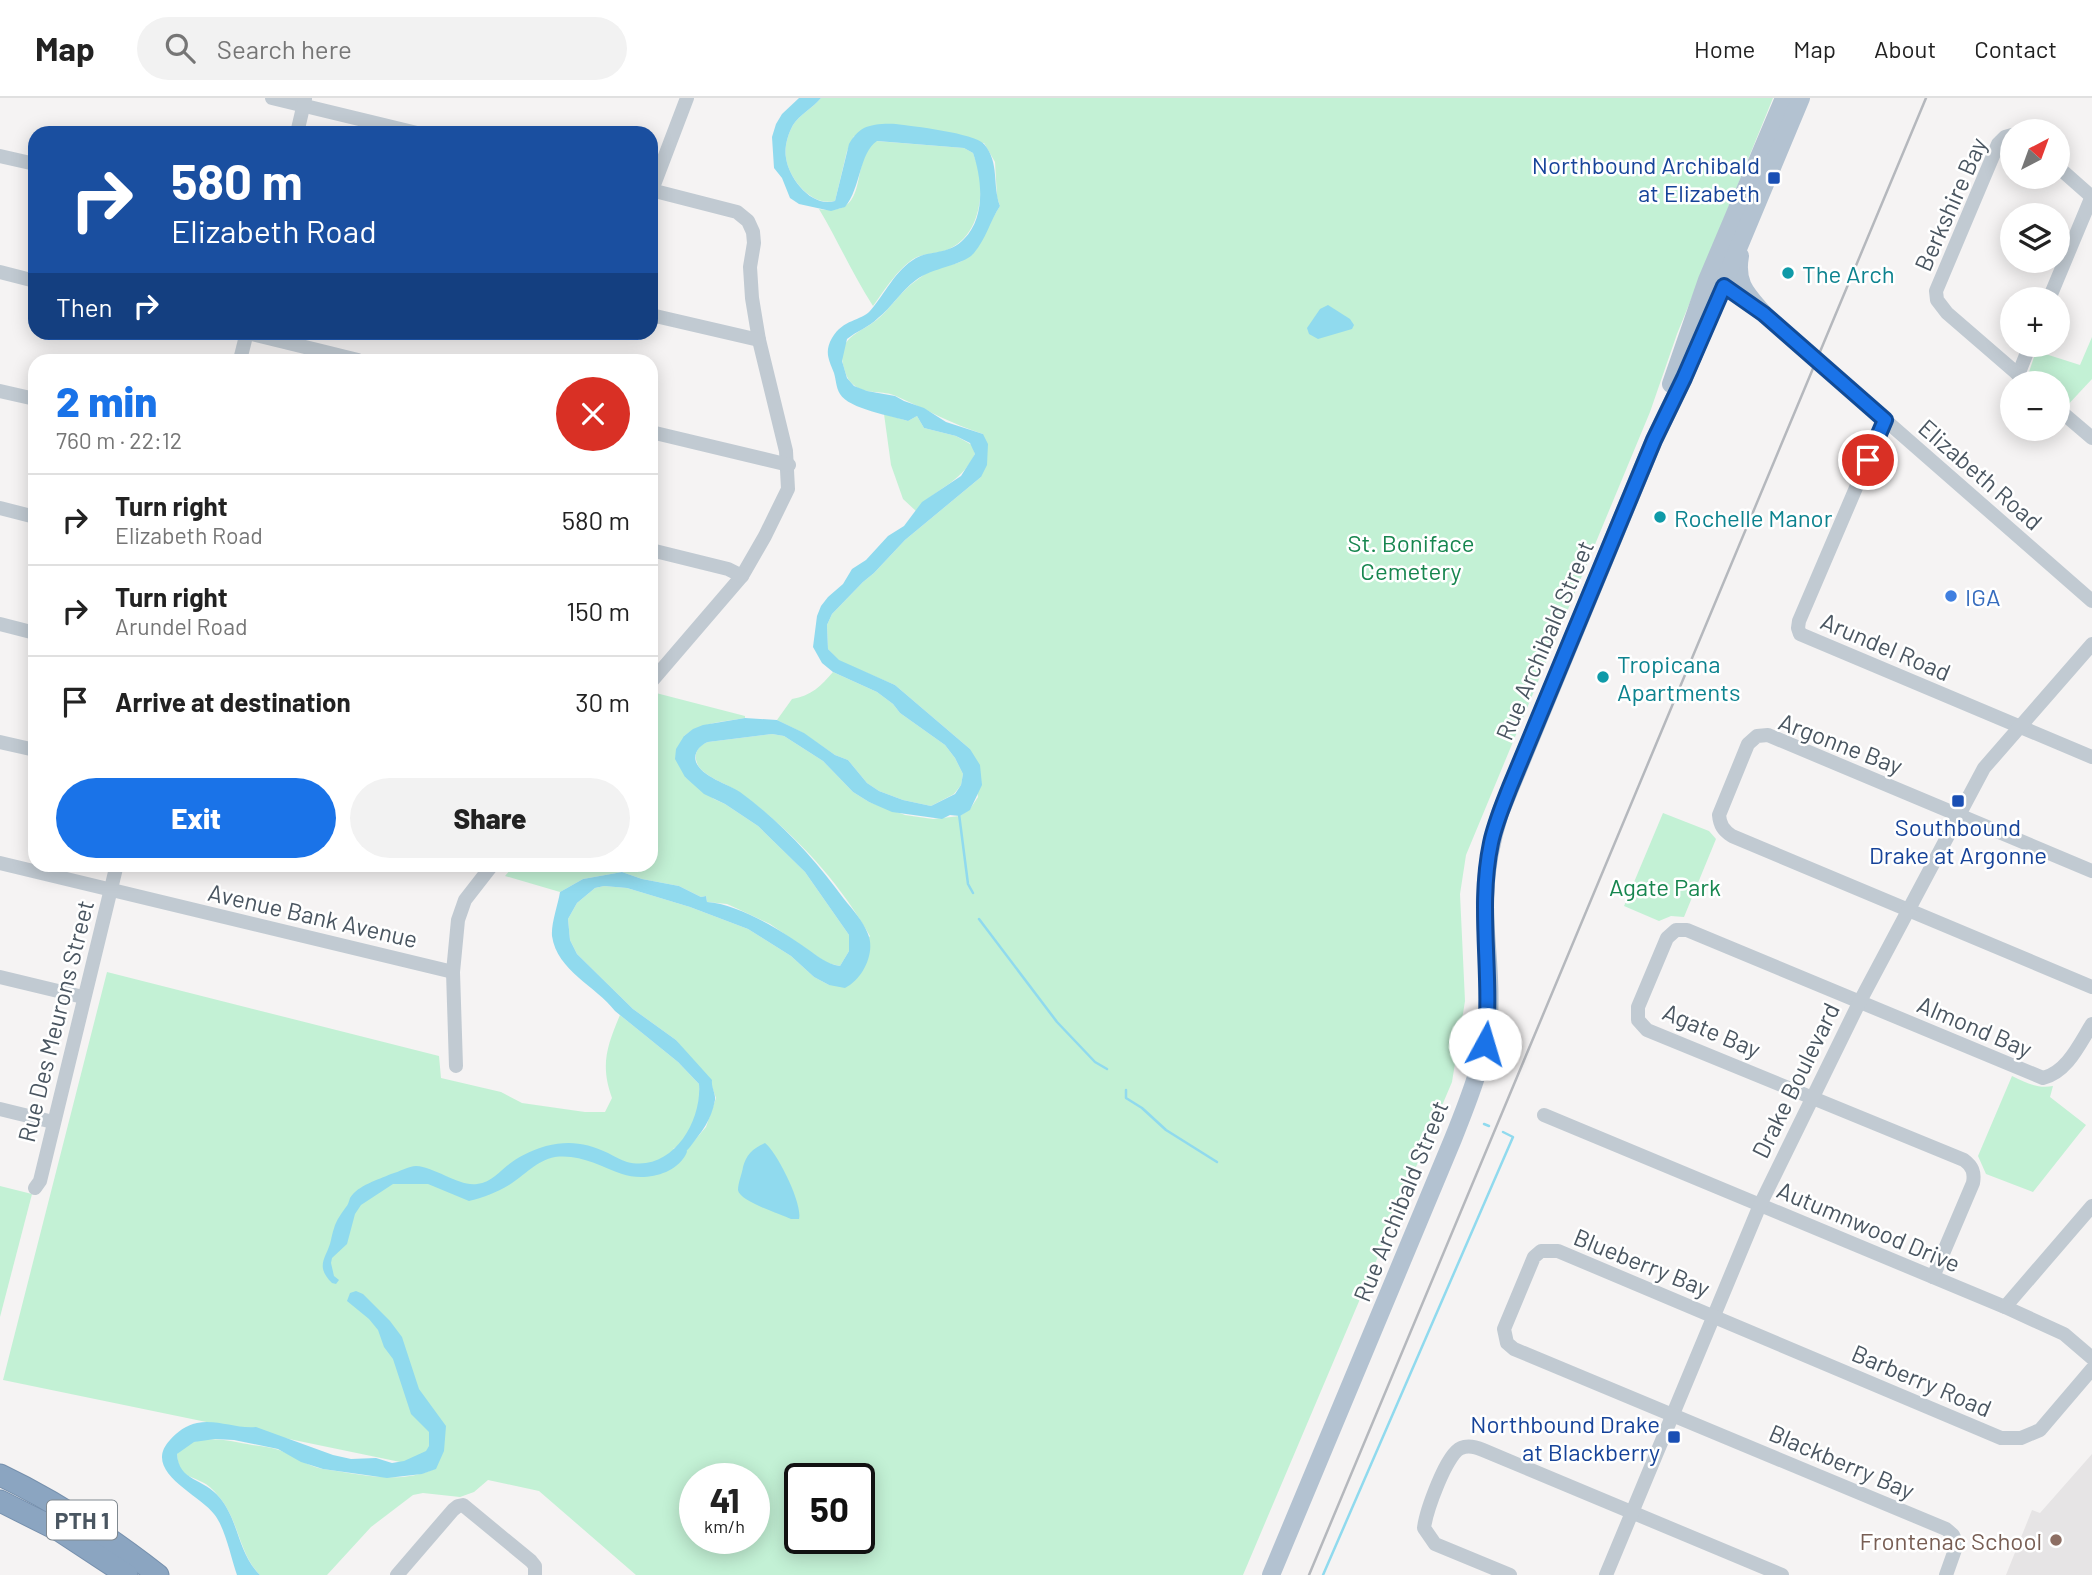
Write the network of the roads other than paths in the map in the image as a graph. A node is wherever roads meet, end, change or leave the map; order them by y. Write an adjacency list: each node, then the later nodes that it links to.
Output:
1 (272, 98): 5 (street)
2 (687, 98): 11 (street)
3 (1784, 98): 18 (main road, Rue Archibald Street)
4 (1801, 98): 15 (main road, Rue Archibald Street)
5 (304, 102): 6 (street); 7 (street)
6 (299, 126)
7 (391, 126)
8 (2000, 142): 25 (street, Berkshire Bay)
9 (0, 156): 10 (street)
10 (28, 162)
11 (658, 172)
12 (2070, 178): 14 (street)
13 (658, 192): 23 (street)
14 (2092, 197): 19 (street)
15 (1743, 238): 18 (main road, Rue Archibald Street); 20 (main road)
16 (0, 272): 17 (street)
17 (28, 279)
18 (1716, 283): 20 (street, Elizabeth Road); 82 (main road, Rue Archibald Street)
19 (2054, 287)
20 (1764, 314): 29 (street, Elizabeth Road)
21 (658, 316): 23 (street)
22 (275, 340): 24 (street)
23 (759, 340): 32 (street)
24 (333, 354)
25 (2014, 371)
26 (0, 391): 27 (street)
27 (28, 397)
28 (2070, 419): 31 (street)
29 (1885, 420): 37 (street, Elizabeth Road); 42 (street, Arundel Road)
30 (658, 434): 32 (street)
31 (2092, 438)
32 (789, 465): 36 (street)
33 (0, 508): 34 (street)
34 (28, 515)
35 (658, 552): 36 (street)
36 (742, 576): 41 (street)
37 (2092, 601)
38 (0, 624): 39 (street)
39 (28, 630)
40 (2092, 644): 42 (street, Drake Boulevard)
41 (658, 670)
42 (2020, 727): 45 (street, Arundel Road); 46 (street, Drake Boulevard)
43 (0, 742): 44 (street)
44 (28, 748)
45 (2092, 757)
46 (1958, 814): 49 (street, Argonne Bay); 54 (street, Drake Boulevard); 54 (street, Argonne Bay)
47 (0, 863): 48 (street, Avenue Bank Avenue)
48 (28, 870)
49 (2092, 871)
50 (37, 872): 53 (street, Avenue Bank Avenue)
51 (115, 872): 53 (street, Rue Des Meurons Street)
52 (486, 872): 55 (street)
53 (111, 890): 55 (street, Avenue Bank Avenue); 58 (street, Rue Des Meurons Street)
54 (1908, 909): 57 (street); 59 (street, Drake Boulevard)
55 (453, 971): 61 (street)
56 (0, 977): 58 (street)
57 (2092, 987)
58 (83, 997): 65 (street, Rue Des Meurons Street)
59 (1859, 1003): 60 (street, Almond Bay); 62 (street, Drake Boulevard); 62 (street, Agate Bay)
60 (2092, 1024)
61 (456, 1066)
62 (1812, 1096): 67 (street, Drake Boulevard); 69 (street, Agate Bay)
63 (0, 1109): 65 (street)
64 (1544, 1115): 67 (street, Autumnwood Drive)
65 (53, 1122): 66 (street, Rue Des Meurons Street)
66 (36, 1188)
67 (1760, 1205): 69 (street, Autumnwood Drive); 71 (street, Drake Boulevard)
68 (2092, 1206): 70 (street)
69 (1933, 1277): 70 (street, Autumnwood Drive)
70 (2005, 1307): 72 (street, Autumnwood Drive)
71 (1714, 1316): 73 (street, Barberry Road); 74 (street, Drake Boulevard); 74 (street, Blueberry Bay)
72 (2092, 1358)
73 (2092, 1368)
74 (1673, 1413): 77 (street, Drake Boulevard); 86 (street, Blackberry Bay)
75 (0, 1475): 79 (highway, PTH 1)
76 (0, 1501): 78 (highway, PTH 1)
77 (1631, 1512): 83 (street); 84 (street, Drake Boulevard); 85 (street)
78 (127, 1575)
79 (158, 1575)
80 (397, 1575): 81 (street)
81 (535, 1575)
82 (1271, 1575)
83 (1510, 1575)
84 (1606, 1575)
85 (1783, 1575)
86 (1946, 1575)

